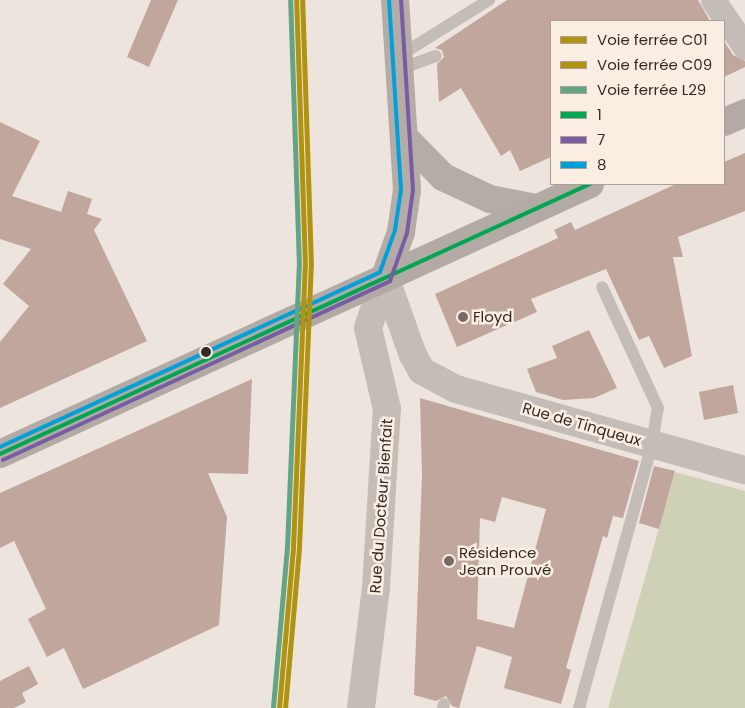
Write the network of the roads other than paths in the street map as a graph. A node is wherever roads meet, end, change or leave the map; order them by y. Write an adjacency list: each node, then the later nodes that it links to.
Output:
1 (395, 0): 6 (main road)
2 (489, 0): 6 (lane)
3 (713, 0): 4 (street)
4 (745, 47)
5 (436, 56): 6 (lane)
6 (400, 62): 9 (main road)
7 (745, 113): 8 (main road)
8 (725, 122)
9 (405, 138): 11 (main road); 12 (main road)
10 (588, 185): 11 (main road)
11 (536, 208): 12 (main road)
12 (385, 278): 14 (street); 15 (street, Rue du Docteur Bienfait); 17 (main road)
13 (602, 286): 16 (lane)
14 (422, 371): 15 (street); 16 (street, Rue de Tinqueux)
15 (386, 402): 19 (street, Rue du Docteur Bienfait)
16 (652, 444): 18 (street, Rue de Tinqueux); 20 (lane)
17 (0, 454)
18 (745, 470)
19 (361, 708)
20 (579, 708)

